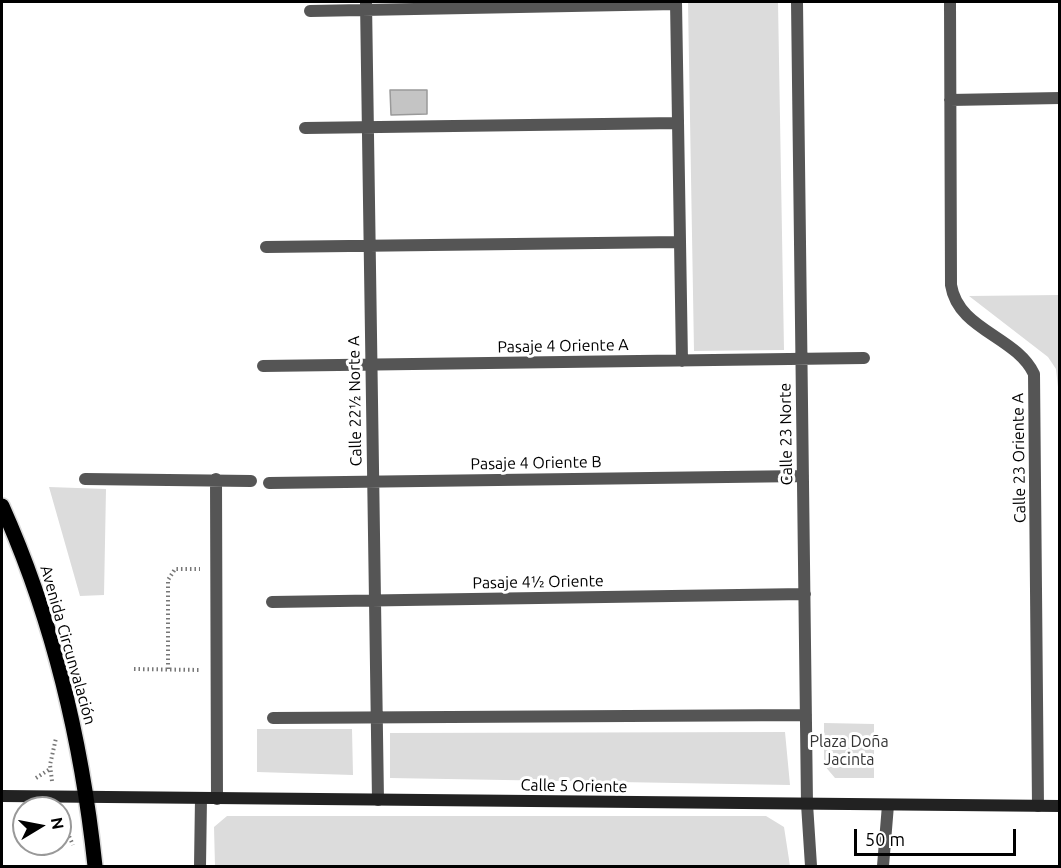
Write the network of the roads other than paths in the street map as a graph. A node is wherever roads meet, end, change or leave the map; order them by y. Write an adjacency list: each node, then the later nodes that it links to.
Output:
1 (797, 2): 15 (street, Calle 23 Norte)
2 (950, 2): 7 (street, Calle 23 Oriente A)
3 (676, 3): 4 (street); 8 (street)
4 (366, 6): 5 (street); 9 (street, Calle 22½ Norte A)
5 (310, 11)
6 (1059, 98): 7 (street)
7 (950, 100): 39 (street, Calle 23 Oriente A)
8 (678, 123): 9 (street); 11 (street)
9 (368, 127): 10 (street); 12 (street, Calle 22½ Norte A)
10 (305, 128)
11 (680, 242): 12 (street); 16 (street)
12 (370, 246): 13 (street); 17 (street, Calle 22½ Norte A)
13 (266, 247)
14 (864, 358): 15 (street, Pasaje 4 Oriente A)
15 (802, 359): 16 (street, Pasaje 4 Oriente A); 19 (street, Calle 23 Norte)
16 (682, 361): 17 (street, Pasaje 4 Oriente A)
17 (371, 364): 18 (street, Pasaje 4 Oriente A); 23 (street, Calle 22½ Norte A)
18 (263, 366)
19 (803, 477): 23 (street, Pasaje 4 Oriente B); 26 (street, Calle 23 Norte)
20 (216, 479): 21 (street); 22 (street); 35 (street)
21 (84, 480)
22 (251, 481)
23 (373, 482): 24 (street, Pasaje 4 Oriente B); 27 (street, Calle 22½ Norte A)
24 (269, 483)
25 (2, 506): 33 (main road, Avenida Circunvalación)
26 (805, 594): 27 (street, Pasaje 4½ Oriente); 29 (street, Calle 23 Norte)
27 (375, 601): 28 (street, Pasaje 4½ Oriente); 30 (street, Calle 22½ Norte A)
28 (272, 602)
29 (806, 715): 30 (street); 37 (street, Calle 23 Norte)
30 (377, 717): 31 (street); 36 (street, Calle 22½ Norte A)
31 (273, 718)
32 (2, 796): 33 (street, Calle 5 Oriente)
33 (88, 797): 34 (street, Calle 5 Oriente); 41 (main road, Avenida Circunvalación)
34 (201, 798): 35 (street, Calle 5 Oriente); 42 (street)
35 (217, 799): 36 (street, Calle 5 Oriente)
36 (378, 800): 37 (street, Calle 5 Oriente)
37 (807, 804): 38 (street, Calle 5 Oriente); 43 (street, Calle 23 Norte)
38 (888, 805): 39 (street, Calle 5 Oriente); 44 (street)
39 (1038, 806): 40 (street, Calle 5 Oriente)
40 (1059, 806)
41 (95, 867)
42 (200, 867)
43 (811, 867)
44 (883, 867)

